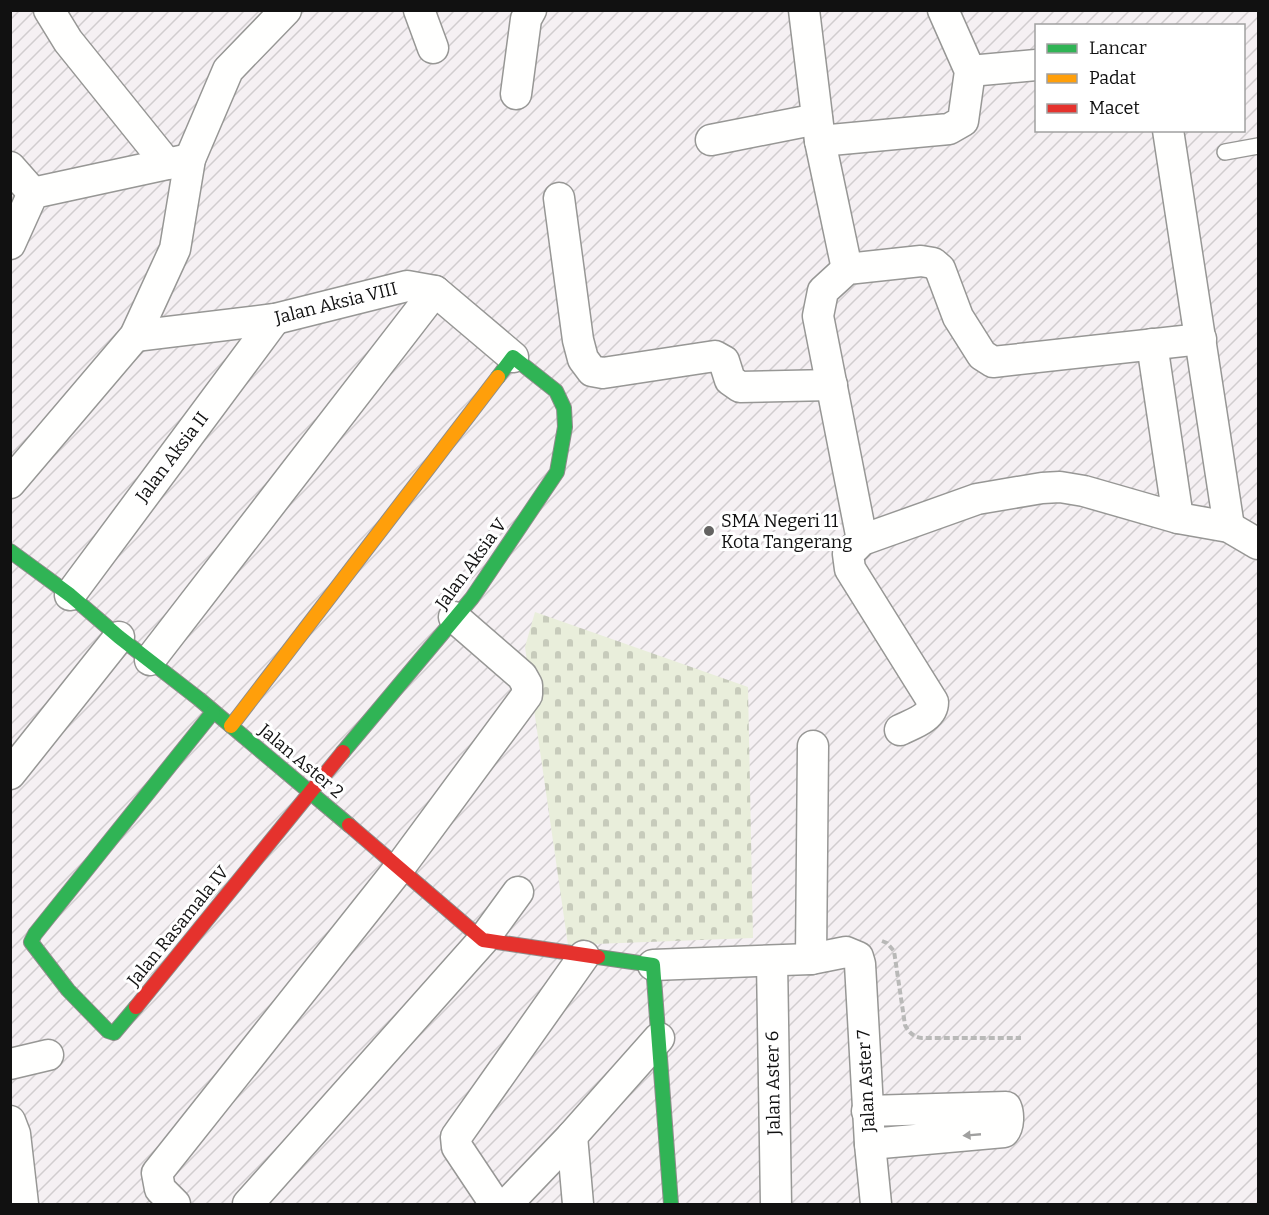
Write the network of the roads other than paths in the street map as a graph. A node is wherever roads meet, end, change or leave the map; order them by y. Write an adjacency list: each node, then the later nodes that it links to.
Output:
1 (49, 10): 16 (street)
2 (286, 10): 16 (street)
3 (419, 10): 7 (street)
4 (531, 10): 10 (street)
5 (804, 10): 11 (street)
6 (943, 10): 9 (street)
7 (433, 48)
8 (1035, 65): 9 (street)
9 (970, 71): 11 (street)
10 (516, 94)
11 (819, 130): 13 (street); 21 (street)
12 (1168, 132): 25 (street)
13 (711, 140)
14 (1258, 146): 15 (lane)
15 (1226, 152)
16 (178, 161): 18 (street); 24 (street)
17 (10, 167): 18 (street)
18 (33, 193): 20 (street)
19 (559, 198): 28 (street)
20 (10, 244)
21 (847, 269): 26 (street); 28 (street)
22 (435, 291): 23 (street, Jalan Aksia VIII); 27 (street); 38 (street)
23 (275, 319): 24 (street, Jalan Aksia VIII); 35 (street, Jalan Aksia II)
24 (135, 336): 29 (street)
25 (1201, 339): 26 (street); 31 (street)
26 (1152, 344): 30 (street)
27 (509, 363): 36 (street, Jalan Aksia V); 40 (street)
28 (832, 385): 32 (street)
29 (10, 483)
30 (1178, 518): 31 (street); 32 (street)
31 (1229, 527): 33 (street)
32 (862, 540): 41 (street)
33 (1258, 543)
34 (14, 561): 35 (street, Jalan Aster 2)
35 (70, 595): 37 (street, Jalan Aster 2)
36 (454, 617): 44 (street, Jalan Aksia V); 45 (street)
37 (119, 637): 38 (street, Jalan Aster 2); 43 (street)
38 (150, 660): 39 (street, Jalan Aster 2)
39 (213, 712): 40 (street, Jalan Aster 2); 44 (street, Jalan Rasamala IV)
40 (231, 726): 44 (street, Jalan Aster 2)
41 (900, 730)
42 (813, 746): 49 (street)
43 (10, 774)
44 (310, 792): 45 (street, Jalan Aster 2)
45 (400, 867): 47 (street, Jalan Aster 2); 60 (street)
46 (518, 892): 47 (street)
47 (483, 940): 48 (street); 61 (street)
48 (584, 956): 51 (street); 62 (street)
49 (812, 959): 50 (street); 55 (street, Jalan Aster 7)
50 (772, 961): 51 (street); 66 (street, Jalan Aster 6)
51 (653, 965): 52 (street)
52 (659, 1038): 57 (street); 65 (street)
53 (48, 1055): 54 (street)
54 (10, 1064)
55 (867, 1111): 58 (street, Jalan Aster 7); 58 (street, one-way to 58)
56 (10, 1121): 59 (street)
57 (572, 1136): 63 (street); 64 (street)
58 (870, 1143): 67 (street, Jalan Aster 7)
59 (23, 1204)
60 (176, 1204)
61 (248, 1204)
62 (495, 1204)
63 (507, 1204)
64 (578, 1204)
65 (671, 1204)
66 (776, 1204)
67 (876, 1204)

